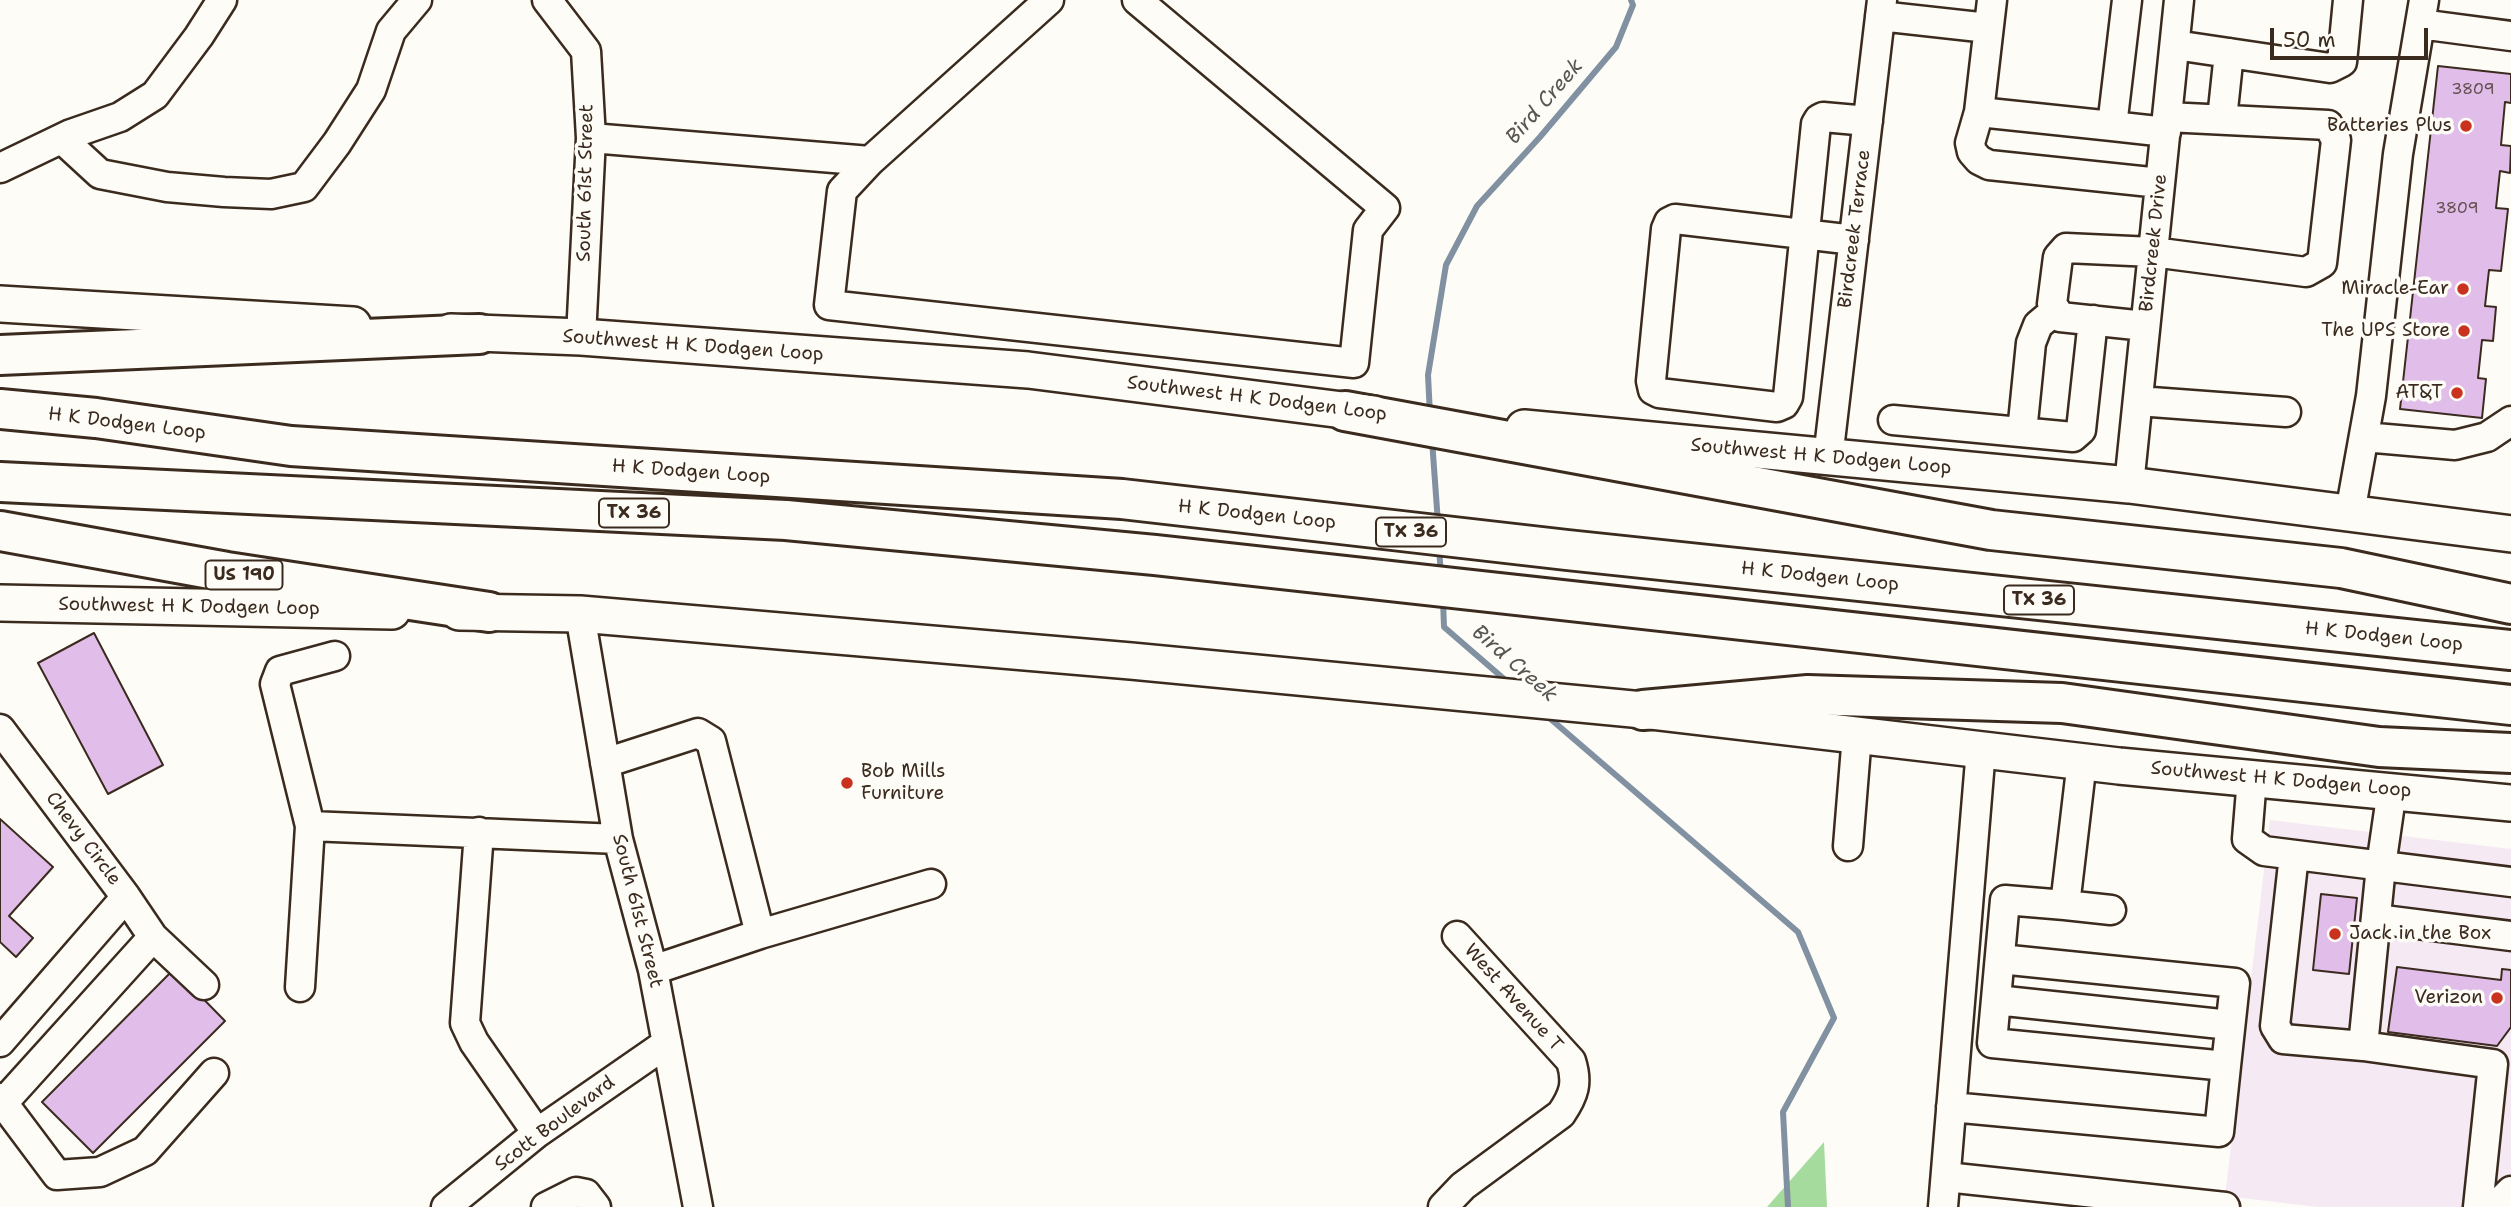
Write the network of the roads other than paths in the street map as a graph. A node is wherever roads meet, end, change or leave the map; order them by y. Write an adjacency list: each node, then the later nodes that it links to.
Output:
1 (222, 0): 22 (street)
2 (417, 0): 22 (street)
3 (547, 0): 21 (street, South 61st Street)
4 (1049, 0): 23 (street)
5 (1137, 0): 23 (street)
6 (1992, 0): 12 (street)
7 (2127, 0): 20 (street)
8 (2179, 0): 14 (street, Birdcreek Drive)
9 (2348, 0): 15 (street)
10 (1881, 8): 12 (street); 18 (street, Birdcreek Terrace)
11 (2422, 12): 13 (street); 43 (street)
12 (1988, 28): 16 (street)
13 (2511, 36)
14 (2175, 45): 15 (street); 19 (street, Birdcreek Drive)
15 (2229, 53): 17 (street)
16 (1979, 112): 20 (street); 25 (street)
17 (2222, 120): 19 (street); 28 (street)
18 (1868, 121): 26 (street); 27 (street, Birdcreek Terrace)
19 (2166, 124): 20 (street); 25 (street, Birdcreek Drive)
20 (2112, 126)
21 (591, 138): 23 (street); 34 (street, South 61st Street)
22 (62, 139): 24 (street)
23 (870, 161)
24 (0, 168)
25 (2160, 183): 28 (street, Birdcreek Drive)
26 (1805, 235): 26 (street); 27 (street)
27 (1854, 240): 45 (street, Birdcreek Terrace)
28 (2153, 253): 30 (street); 32 (street, Birdcreek Drive)
29 (0, 304): 33 (main road, Southwest H K Dodgen Loop)
30 (2056, 310): 31 (street); 42 (street)
31 (2093, 320): 32 (street); 42 (street)
32 (2146, 326): 36 (street, Birdcreek Drive)
33 (479, 334): 34 (main road, Southwest H K Dodgen Loop); 35 (highway)
34 (581, 337): 38 (main road, Southwest H K Dodgen Loop)
35 (0, 355)
36 (2138, 401): 39 (street); 47 (street, Birdcreek Drive)
37 (0, 409): 55 (highway, H K Dodgen Loop / TX 36)
38 (1345, 411): 44 (highway)
39 (2286, 412)
40 (1893, 420): 42 (street)
41 (2511, 421): 43 (street)
42 (2022, 432)
43 (2364, 437): 48 (street)
44 (1567, 442): 45 (main road, Southwest H K Dodgen Loop); 52 (highway)
45 (1828, 458): 47 (main road, Southwest H K Dodgen Loop)
46 (0, 482): 57 (highway, TX 36)
47 (2129, 485): 48 (main road, Southwest H K Dodgen Loop)
48 (2350, 513): 50 (main road, Southwest H K Dodgen Loop)
49 (0, 531): 53 (highway, US 190)
50 (2511, 534)
51 (0, 603): 53 (main road, Southwest H K Dodgen Loop)
52 (2511, 604)
53 (489, 612): 54 (main road, Southwest H K Dodgen Loop / US 190)
54 (580, 614): 58 (main road, Southwest H K Dodgen Loop / US 190); 64 (street, South 61st Street)
55 (2511, 650)
56 (335, 656): 68 (street)
57 (2511, 705)
58 (1643, 710): 60 (main road, Southwest H K Dodgen Loop / US 190); 62 (highway)
59 (0, 729): 76 (street, Chevy Circle)
60 (1857, 735): 61 (main road, Southwest H K Dodgen Loop / US 190); 71 (street)
61 (1981, 750): 63 (main road, Southwest H K Dodgen Loop / US 190); 97 (street)
62 (2511, 753)
63 (2082, 761): 65 (main road, Southwest H K Dodgen Loop / US 190); 77 (street)
64 (605, 762): 70 (street, South 61st Street); 80 (street)
65 (2252, 778): 66 (main road, Southwest H K Dodgen Loop / US 190); 72 (street)
66 (2392, 790): 67 (main road, Southwest H K Dodgen Loop / US 190); 73 (street)
67 (2511, 803)
68 (310, 826): 69 (street); 87 (street)
69 (479, 832): 70 (street); 98 (street)
70 (618, 839): 85 (street, South 61st Street)
71 (1848, 846)
72 (2294, 855): 73 (street); 92 (street)
73 (2381, 866): 74 (street); 79 (street)
74 (2511, 883)
75 (931, 884): 80 (street)
76 (126, 897): 83 (street); 90 (street, Chevy Circle)
77 (2065, 905): 78 (street); 84 (street)
78 (2111, 910)
79 (2376, 919): 82 (street); 92 (street)
80 (760, 934): 85 (street)
81 (1457, 936): 105 (street, West Avenue T)
82 (2511, 936)
83 (153, 937): 86 (street); 96 (street)
84 (2000, 959): 88 (street); 89 (street)
85 (653, 970): 91 (street, South 61st Street)
86 (204, 985)
87 (300, 987)
88 (1996, 1000): 89 (street); 94 (street)
89 (2231, 1025): 94 (street)
90 (0, 1042)
91 (667, 1043): 98 (street, Scott Boulevard); 104 (street, South 61st Street)
92 (2363, 1046): 93 (street)
93 (2502, 1056): 108 (street)
94 (2226, 1066): 97 (street)
95 (214, 1073): 96 (street)
96 (1, 1103)
97 (1951, 1107): 99 (street)
98 (537, 1133): 101 (street, Scott Boulevard)
99 (1946, 1177): 106 (street); 107 (street)
100 (2511, 1191): 109 (street)
101 (461, 1202)
102 (546, 1207): 103 (street)
103 (596, 1207)
104 (698, 1207)
105 (1443, 1207)
106 (1943, 1207)
107 (2225, 1207)
108 (2478, 1207)
109 (2495, 1207)

